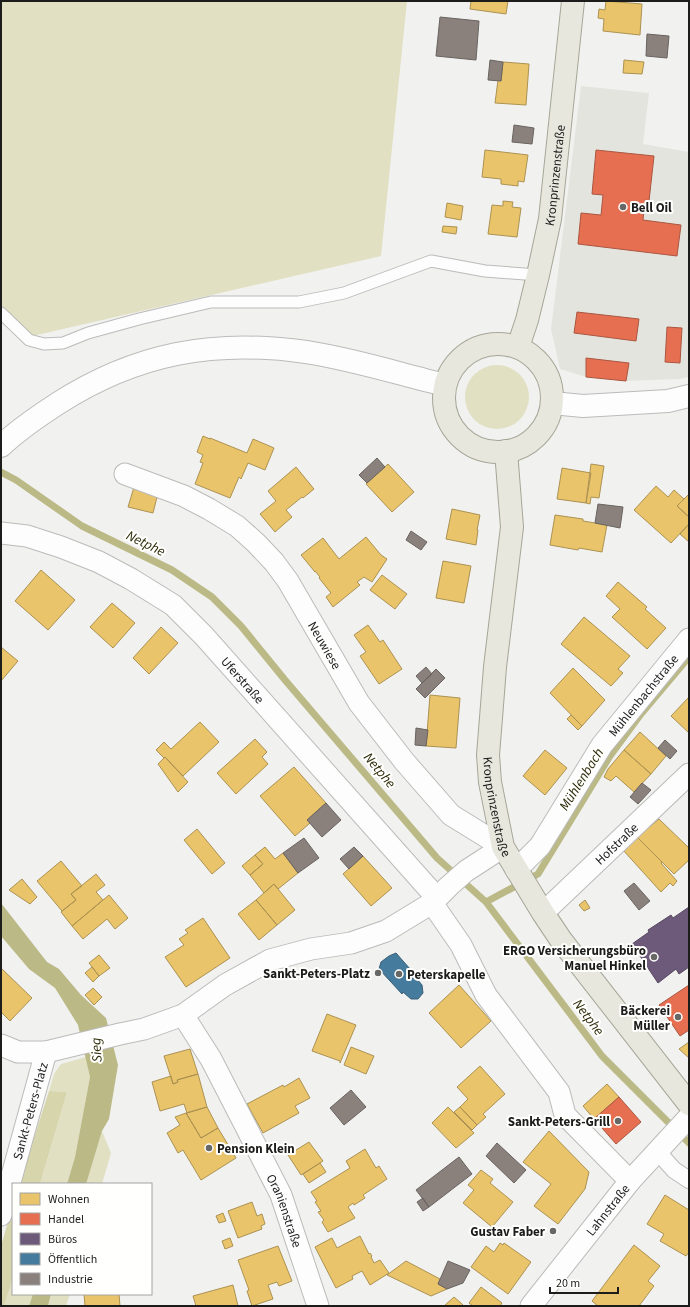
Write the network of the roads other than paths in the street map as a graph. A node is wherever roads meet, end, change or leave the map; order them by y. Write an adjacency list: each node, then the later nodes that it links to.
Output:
1 (573, 1): 2 (main road, Kronprinzenstraße)
2 (538, 275): 3 (lane); 4 (main road, Kronprinzenstraße)
3 (1, 313)
4 (518, 347): 5 (main road); 7 (main road)
5 (445, 384): 8 (main road); 9 (main road)
6 (689, 396): 7 (main road)
7 (552, 403): 9 (main road)
8 (7, 440)
9 (506, 451): 14 (main road, Kronprinzenstraße)
10 (125, 474): 14 (street, Neuwiese)
11 (1, 533): 16 (street, Uferstraße)
12 (689, 639): 15 (street, Mühlenbachstraße)
13 (689, 774): 17 (street, Hofstraße)
14 (503, 847): 15 (main road, Kronprinzenstraße); 16 (street, Sankt-Peters-Platz)
15 (521, 878): 17 (main road, Kronprinzenstraße)
16 (439, 896): 18 (street, Sankt-Peters-Platz); 25 (street)
17 (543, 913): 21 (main road, Kronprinzenstraße)
18 (183, 1015): 20 (street, Sankt-Peters-Platz); 27 (street, Oranienstraße)
19 (1, 1044): 20 (street, Sankt-Peters-Platz)
20 (52, 1051): 26 (street, Sankt-Peters-Platz)
21 (689, 1104)
22 (685, 1122): 23 (street, Lahnstraße)
23 (660, 1149): 24 (street); 25 (street, Lahnstraße)
24 (689, 1180)
25 (630, 1181): 28 (street, Lahnstraße)
26 (1, 1215)
27 (318, 1306)
28 (531, 1306)

